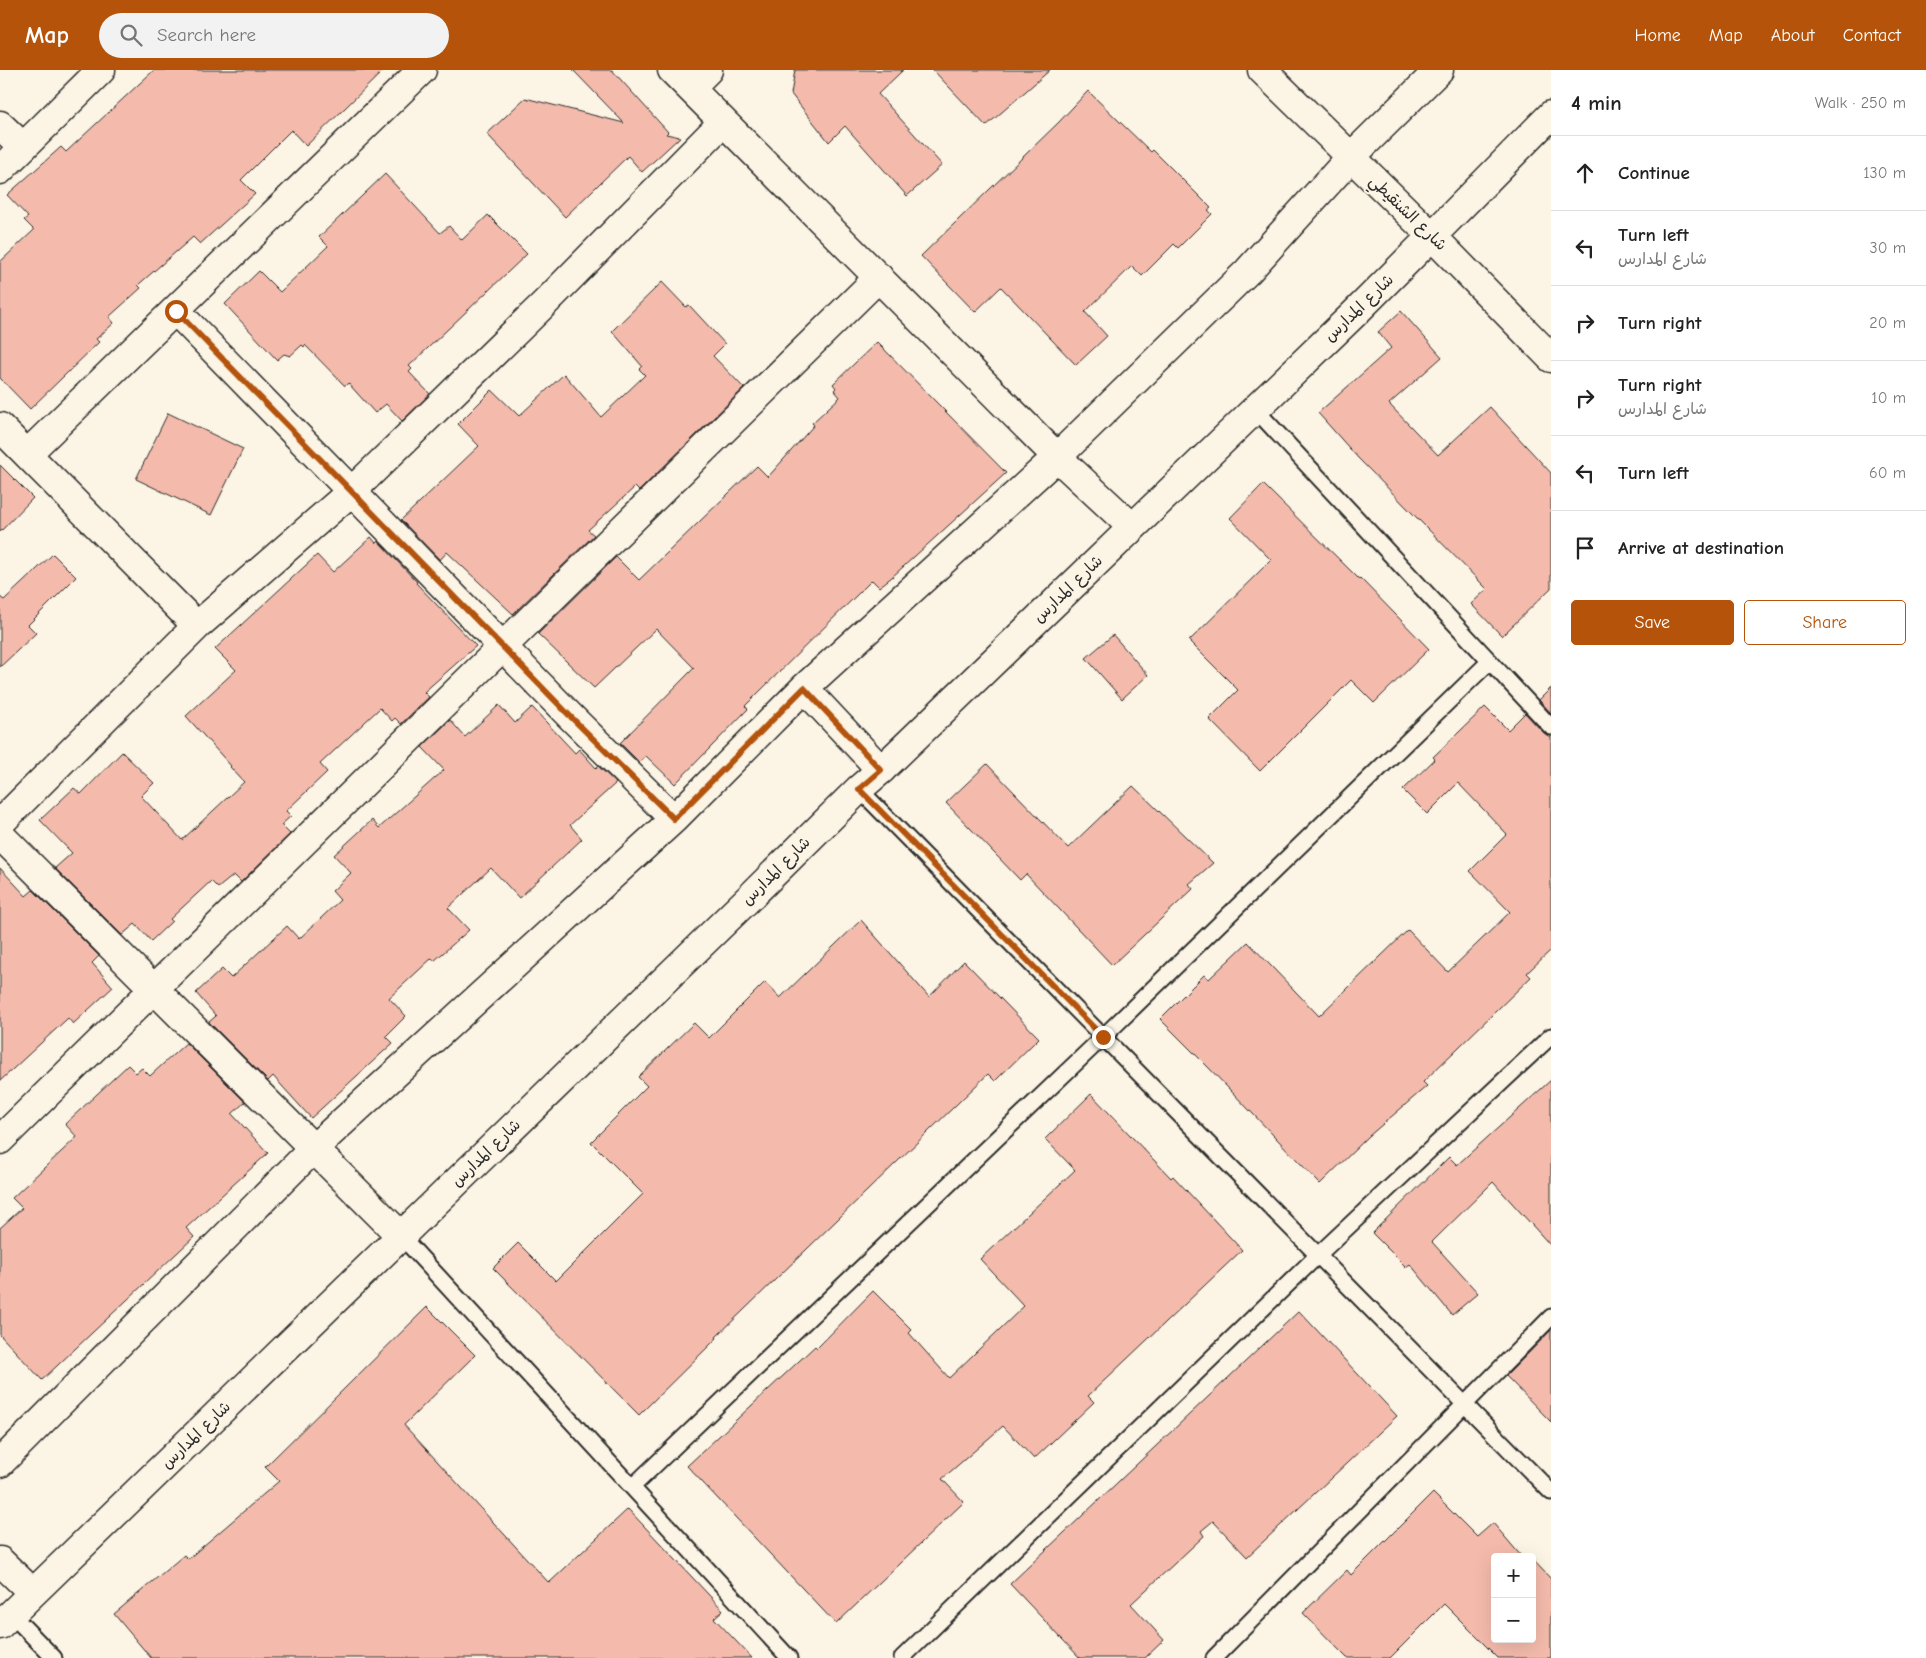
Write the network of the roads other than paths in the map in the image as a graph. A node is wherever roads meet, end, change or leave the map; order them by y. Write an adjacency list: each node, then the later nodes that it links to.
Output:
1 (101, 70): 9 (street)
2 (422, 70): 14 (street)
3 (1262, 70): 10 (street, شارع الشنقيطي)
4 (1439, 70): 10 (street)
5 (690, 76): 7 (street)
6 (1551, 115): 12 (street, شارع المدارس)
7 (723, 122): 13 (street); 20 (street)
8 (0, 125): 9 (street)
9 (23, 147): 11 (street)
10 (1351, 157): 12 (street, شارع الشنقيطي); 19 (street)
11 (0, 170)
12 (1432, 236): 15 (street, شارع الشنقيطي); 16 (street, شارع المدارس)
13 (879, 277): 19 (street); 23 (street)
14 (176, 311): 18 (street); 20 (street)
15 (1551, 358)
16 (1255, 409): 21 (street, شارع المدارس); 24 (lane)
17 (0, 427): 18 (street)
18 (27, 454): 22 (street)
19 (1057, 457): 21 (street); 25 (street)
20 (352, 490): 22 (street); 23 (street)
21 (1132, 527): 27 (street, شارع المدارس)
22 (197, 626): 30 (street)
23 (503, 646): 29 (street); 32 (street)
24 (1490, 661): 26 (lane); 34 (lane)
25 (804, 688): 27 (street); 29 (street)
26 (1551, 727)
27 (881, 770): 28 (street, شارع المدارس)
28 (859, 789): 34 (lane); 37 (street, شارع المدارس)
29 (674, 819): 36 (street)
30 (0, 823)
31 (0, 835): 32 (street)
32 (154, 989): 35 (street); 36 (street)
33 (1551, 1036): 38 (lane)
34 (1103, 1037): 38 (lane); 42 (lane)
35 (0, 1140)
36 (314, 1148): 37 (street); 41 (street)
37 (401, 1236): 42 (lane); 45 (street, شارع المدارس)
38 (1318, 1255): 40 (lane); 49 (lane)
39 (1551, 1317): 40 (lane)
40 (1464, 1404): 43 (lane); 50 (lane)
41 (0, 1463)
42 (632, 1487): 48 (lane)
43 (1551, 1492)
44 (0, 1561): 45 (street)
45 (32, 1592): 46 (street, شارع المدارس)
46 (6, 1619): 47 (lane)
47 (54, 1658)
48 (790, 1658)
49 (902, 1658)
50 (1214, 1658)

